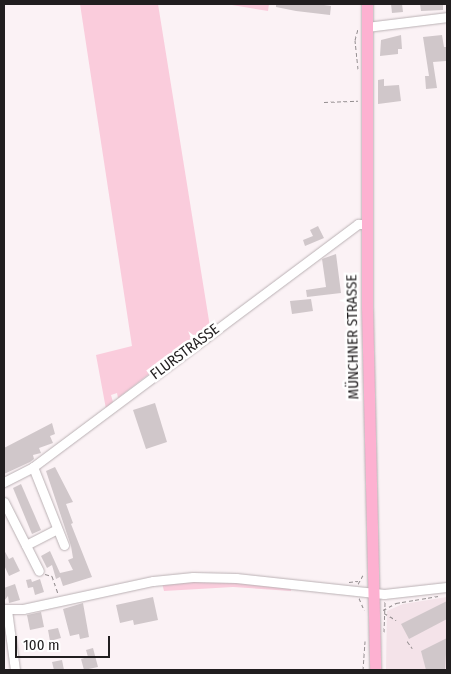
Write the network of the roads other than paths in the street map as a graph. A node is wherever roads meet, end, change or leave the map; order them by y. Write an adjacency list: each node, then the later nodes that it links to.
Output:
1 (367, 4): 3 (main road, MÜNCHNER STRASSE)
2 (447, 18): 3 (street)
3 (367, 27): 4 (main road, MÜNCHNER STRASSE)
4 (366, 224): 5 (street, FLURSTRASSE); 13 (main road, MÜNCHNER STRASSE)
5 (33, 467): 6 (street, FLURSTRASSE); 8 (street)
6 (4, 482)
7 (4, 502): 9 (street)
8 (57, 529): 9 (street); 10 (street)
9 (26, 545): 11 (street)
10 (64, 545)
11 (39, 571)
12 (447, 588): 13 (street)
13 (372, 594): 14 (street); 16 (main road, MÜNCHNER STRASSE)
14 (6, 610): 15 (street)
15 (15, 670)
16 (375, 670)

